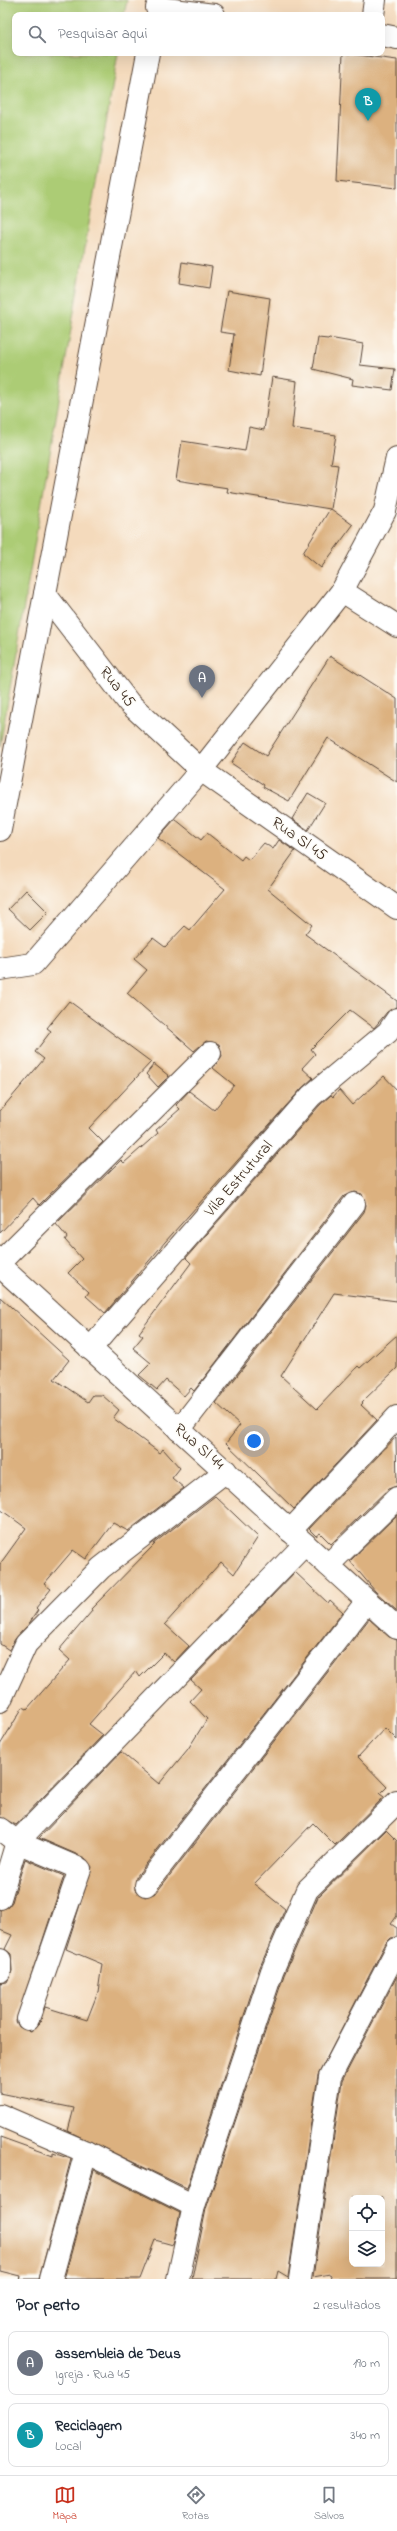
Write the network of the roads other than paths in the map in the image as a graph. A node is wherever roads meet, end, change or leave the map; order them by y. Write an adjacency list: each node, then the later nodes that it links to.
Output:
1 (375, 0): 4 (street)
2 (157, 8): 3 (street)
3 (190, 12)
4 (373, 12)
5 (385, 36): 6 (street)
6 (397, 38)
7 (147, 56): 10 (street)
8 (397, 458): 9 (street)
9 (342, 591): 11 (street); 12 (street)
10 (45, 594): 12 (street, Rua 45); 13 (street)
11 (397, 626)
12 (201, 770): 14 (street, Rua Sl 45); 15 (street)
13 (0, 830)
14 (397, 908)
15 (0, 969)
16 (397, 1019): 21 (street, Vila Estrutural)
17 (210, 1053): 19 (street)
18 (354, 1204): 23 (street)
19 (0, 1262)
20 (0, 1266): 21 (street, Rua Sl 44)
21 (90, 1349): 23 (street, Rua Sl 44)
22 (397, 1417): 26 (street)
23 (179, 1430): 24 (street, Rua Sl 44)
24 (226, 1471): 26 (street, Rua Sl 44); 30 (street)
25 (397, 1498): 27 (street)
26 (298, 1538): 27 (street, Rua Sl 44); 32 (street)
27 (328, 1565): 28 (street, Rua Sl 44)
28 (367, 1601): 29 (street, Rua Sl 44); 33 (street)
29 (397, 1628)
30 (0, 1701)
31 (397, 1802): 41 (street)
32 (8, 1835): 34 (street); 38 (street)
33 (146, 1885)
34 (0, 1898)
35 (397, 1949): 44 (street)
36 (0, 1960): 37 (street)
37 (0, 1971)
38 (28, 2019)
39 (0, 2115): 40 (street)
40 (86, 2152): 41 (street); 42 (street)
41 (194, 2206): 43 (street)
42 (51, 2279)
43 (178, 2279)
44 (300, 2279)

